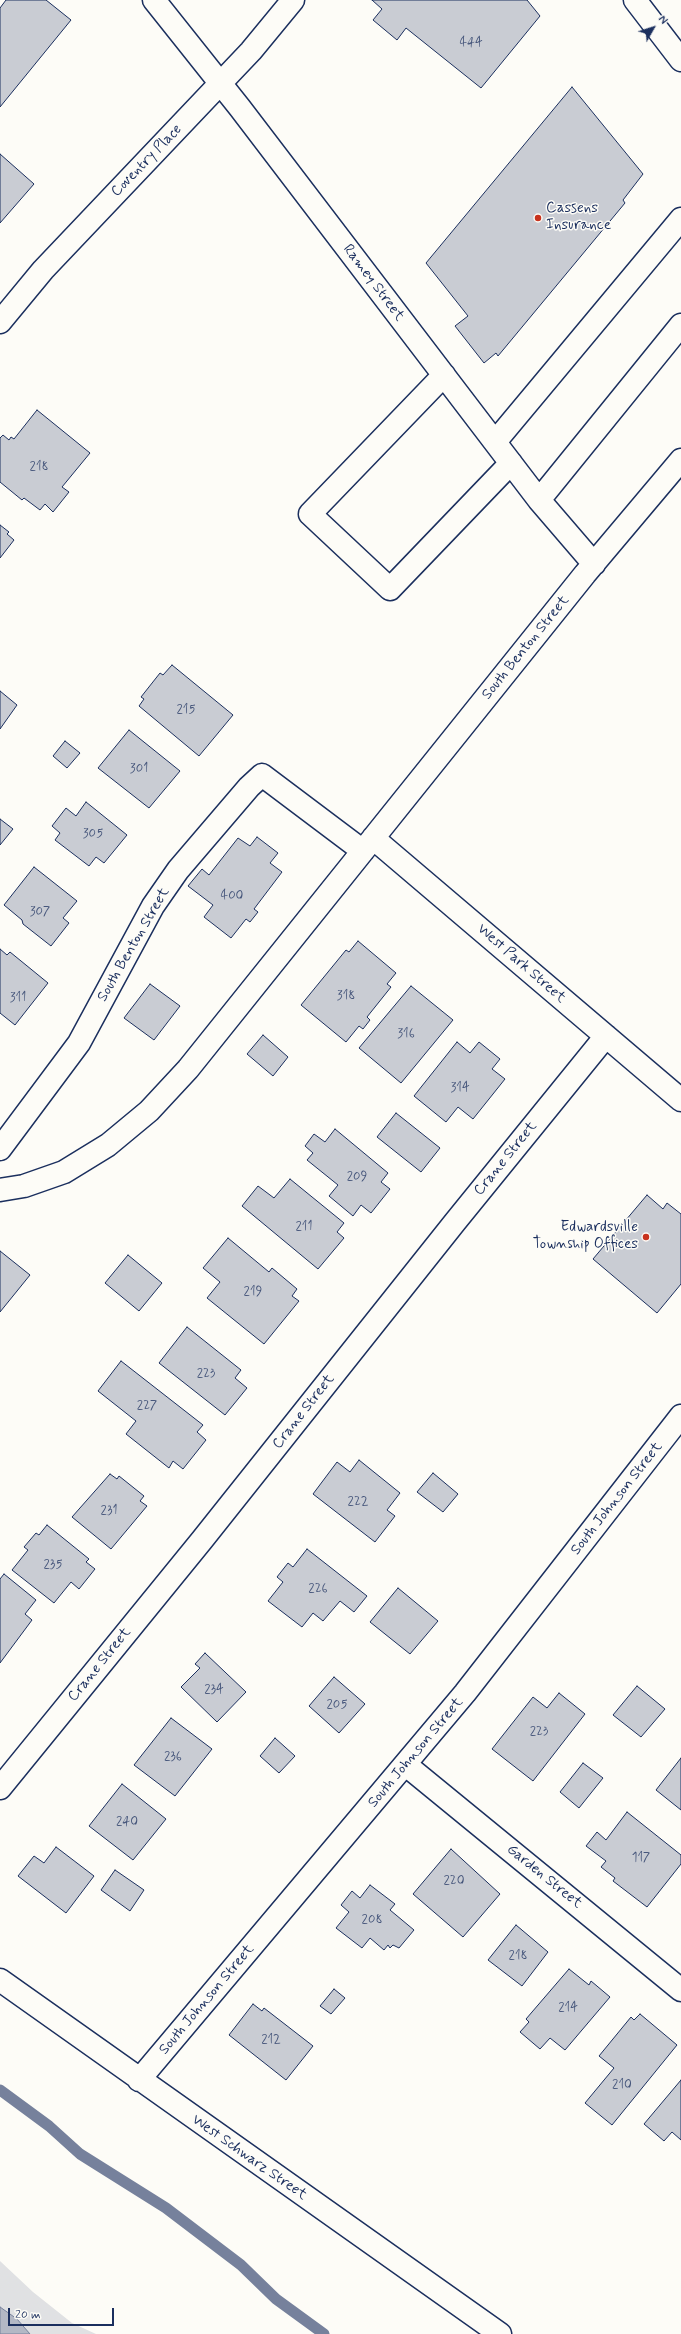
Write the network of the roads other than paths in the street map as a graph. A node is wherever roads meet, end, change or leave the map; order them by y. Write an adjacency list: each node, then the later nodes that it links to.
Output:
1 (293, 0): 5 (street, Coventry Place)
2 (635, 0): 4 (street)
3 (161, 3): 5 (street, Ramey Street)
4 (681, 60)
5 (221, 83): 7 (street, Coventry Place); 9 (street, Ramey Street)
6 (681, 219): 10 (street)
7 (0, 322)
8 (681, 324): 13 (street)
9 (444, 376): 10 (street, Ramey Street); 12 (street)
10 (495, 442): 12 (street, Ramey Street)
11 (681, 460): 14 (street, South Benton Street)
12 (511, 463): 13 (street, Ramey Street)
13 (539, 500): 14 (street, Ramey Street)
14 (594, 564): 15 (street, South Benton Street)
15 (368, 844): 16 (street, West Park Street); 18 (street, South Benton Street); 19 (street)
16 (606, 1036): 17 (street, West Park Street); 22 (street, Crane Street)
17 (681, 1100)
18 (0, 1148)
19 (0, 1190)
20 (681, 1416): 21 (street, South Johnson Street)
21 (406, 1765): 23 (street, Garden Street); 25 (street, South Johnson Street)
22 (0, 1788)
23 (677, 1979)
24 (0, 1980): 25 (street, West Schwarz Street)
25 (139, 2080): 26 (street, West Schwarz Street)
26 (500, 2334)

